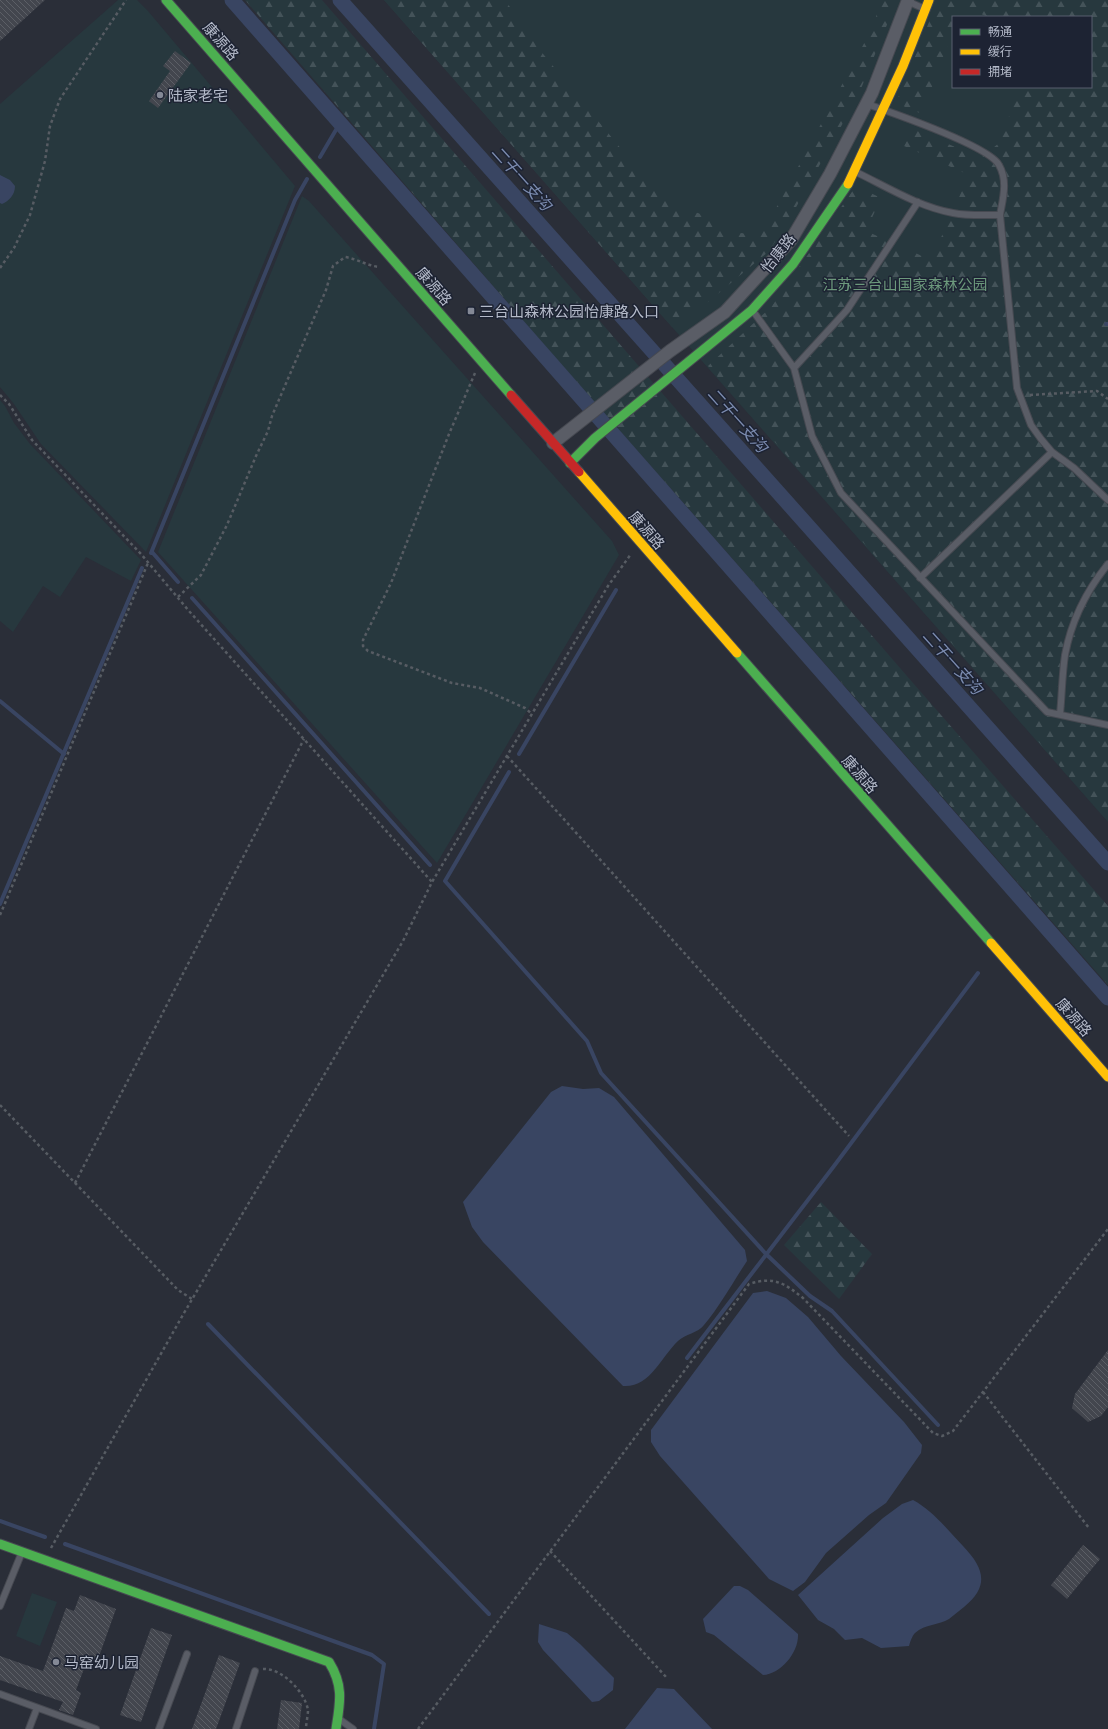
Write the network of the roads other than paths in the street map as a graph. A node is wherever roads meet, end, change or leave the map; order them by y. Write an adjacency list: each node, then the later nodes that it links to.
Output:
1 (166, 0): 14 (street, 康源路)
2 (908, 0): 4 (lane); 5 (street, 怡康路)
3 (929, 0): 4 (street, 怡康路)
4 (925, 9): 6 (street, 怡康路)
5 (867, 104): 6 (lane); 10 (street, 怡康路)
6 (883, 109): 7 (street, 怡康路); 9 (lane)
7 (855, 171): 8 (lane); 11 (street, 怡康路)
8 (918, 202): 9 (lane); 13 (lane)
9 (1000, 215): 15 (lane)
10 (800, 225): 11 (lane); 14 (street, 怡康路)
11 (813, 234): 12 (street, 怡康路)
12 (752, 310): 13 (lane); 16 (street, 怡康路)
13 (794, 368): 19 (lane)
14 (553, 443): 16 (street, 康源路)
15 (1052, 452): 17 (lane); 19 (lane)
16 (570, 463): 22 (street, 康源路)
17 (1108, 500)
18 (1108, 564): 20 (lane)
19 (920, 578): 20 (lane)
20 (1060, 714): 21 (lane)
21 (1108, 725)
22 (1108, 1077)
23 (0, 1545): 24 (street)
24 (22, 1552): 25 (lane); 30 (street)
25 (0, 1606)
26 (187, 1654): 33 (lane)
27 (255, 1671): 34 (lane)
28 (0, 1694): 29 (lane)
29 (37, 1708): 31 (lane); 32 (lane)
30 (338, 1718): 35 (street); 36 (lane)
31 (29, 1729)
32 (96, 1729)
33 (159, 1729)
34 (236, 1729)
35 (336, 1729)
36 (353, 1729)

